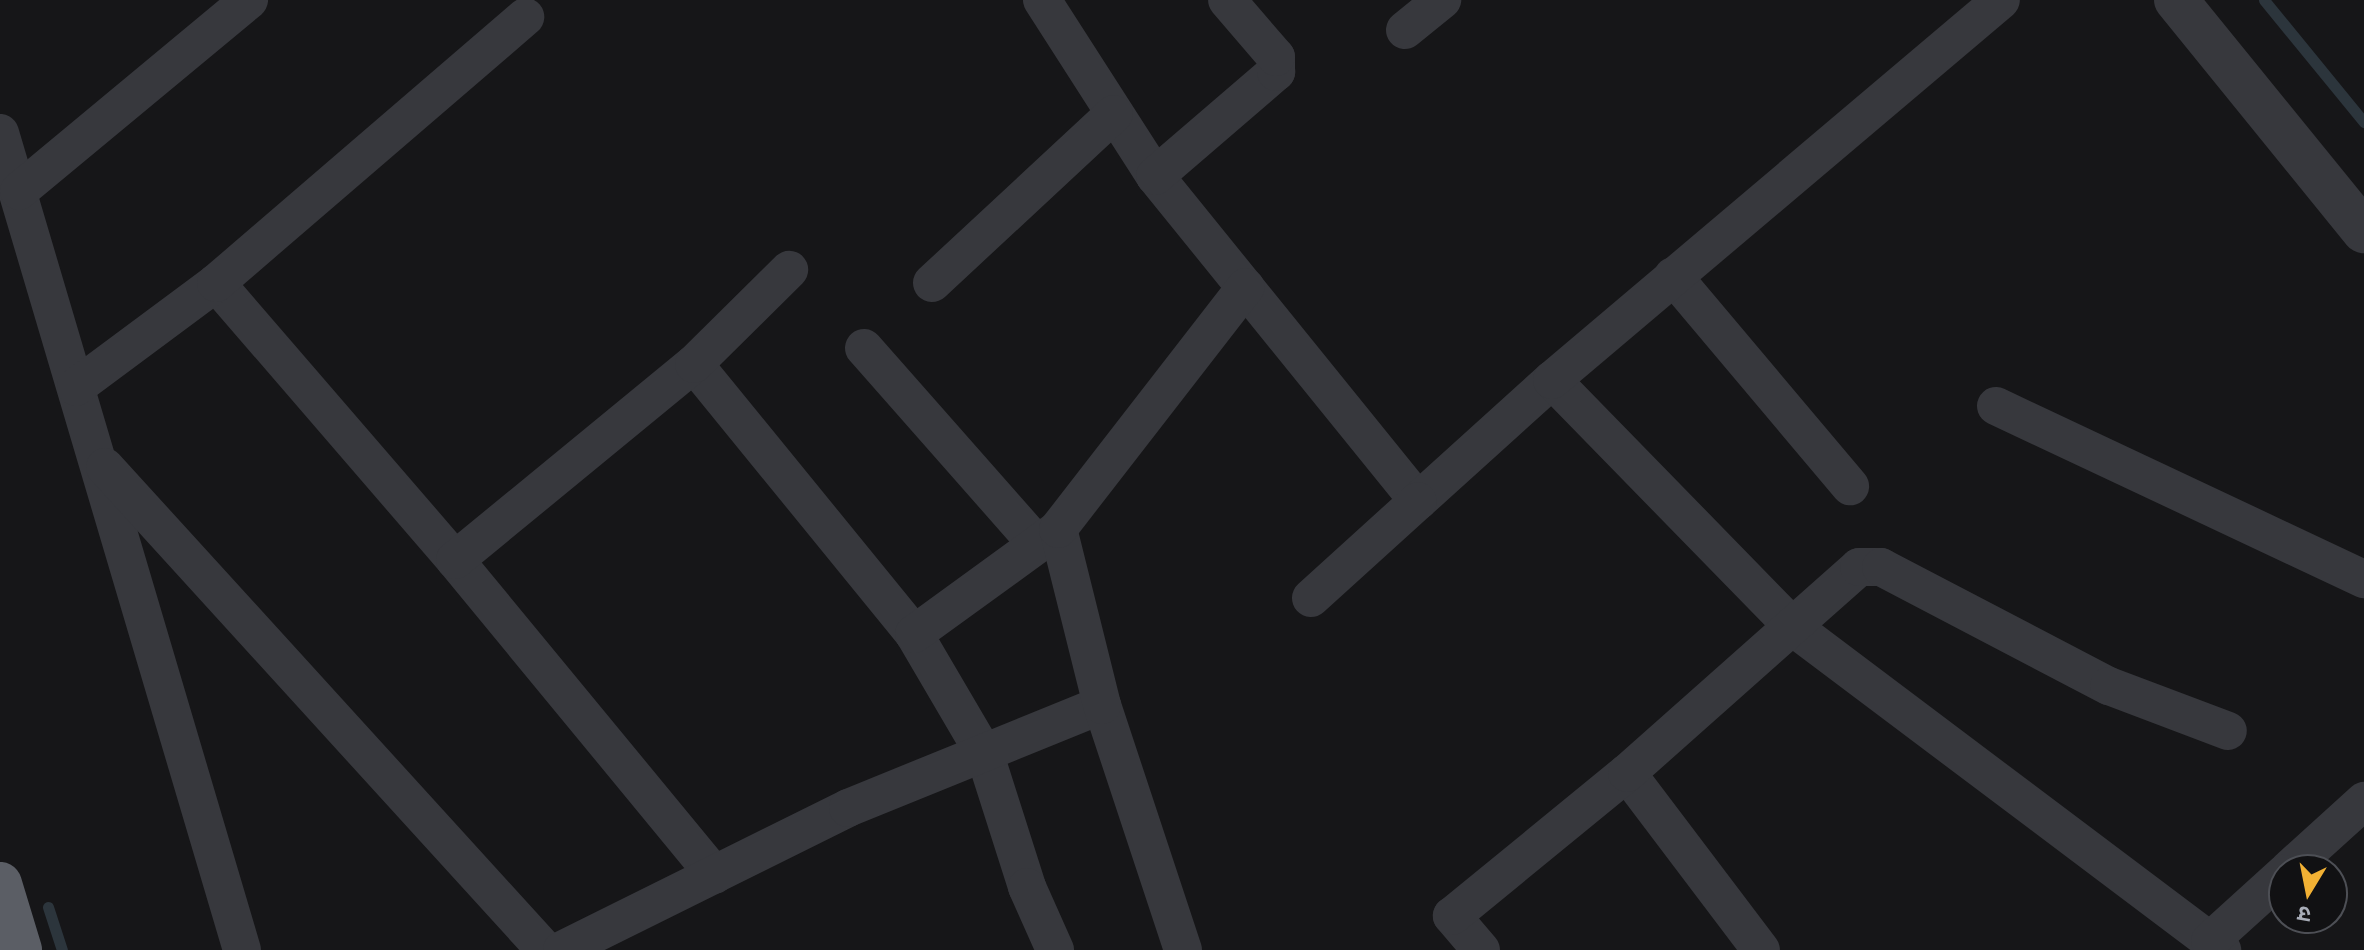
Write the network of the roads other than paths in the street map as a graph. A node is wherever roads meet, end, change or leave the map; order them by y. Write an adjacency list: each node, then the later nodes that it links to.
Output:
1 (249, 0): 12 (street)
2 (1042, 0): 9 (street)
3 (1227, 0): 11 (street)
4 (1442, 0): 8 (street)
5 (2001, 0): 15 (street)
6 (2176, 0): 13 (street)
7 (525, 17): 16 (street)
8 (1405, 30)
9 (1114, 114): 11 (street); 17 (street)
10 (0, 133): 12 (street)
11 (1155, 176): 18 (street)
12 (19, 191): 22 (street)
13 (2364, 231)
14 (789, 270): 20 (street)
15 (1673, 276): 21 (street); 25 (street)
16 (216, 283): 22 (street); 28 (street)
17 (932, 283)
18 (1246, 287): 26 (street); 27 (street)
19 (864, 348): 27 (street)
20 (694, 364): 28 (street); 32 (street)
21 (1552, 380): 26 (street); 31 (street)
22 (76, 387): 24 (street)
23 (1996, 406): 29 (street)
24 (102, 463): 45 (street); 46 (street)
25 (1850, 486)
26 (1418, 501): 30 (street)
27 (1048, 537): 32 (street); 33 (street)
28 (455, 560): 39 (street)
29 (2364, 579)
30 (1311, 598)
31 (1794, 628): 34 (street); 36 (street); 42 (street)
32 (914, 634): 35 (street)
33 (1102, 705): 35 (street); 49 (street)
34 (2228, 731)
35 (985, 755): 39 (street); 48 (street)
36 (1627, 773): 43 (street); 50 (street)
37 (2364, 801): 38 (street)
38 (2306, 854)
39 (715, 875): 47 (street)
40 (0, 884): 44 (highway)
41 (2268, 891): 42 (street)
42 (2216, 946)
43 (1477, 949)
44 (20, 950)
45 (242, 950)
46 (545, 950)
47 (562, 950)
48 (1055, 950)
49 (1183, 950)
50 (1761, 950)

